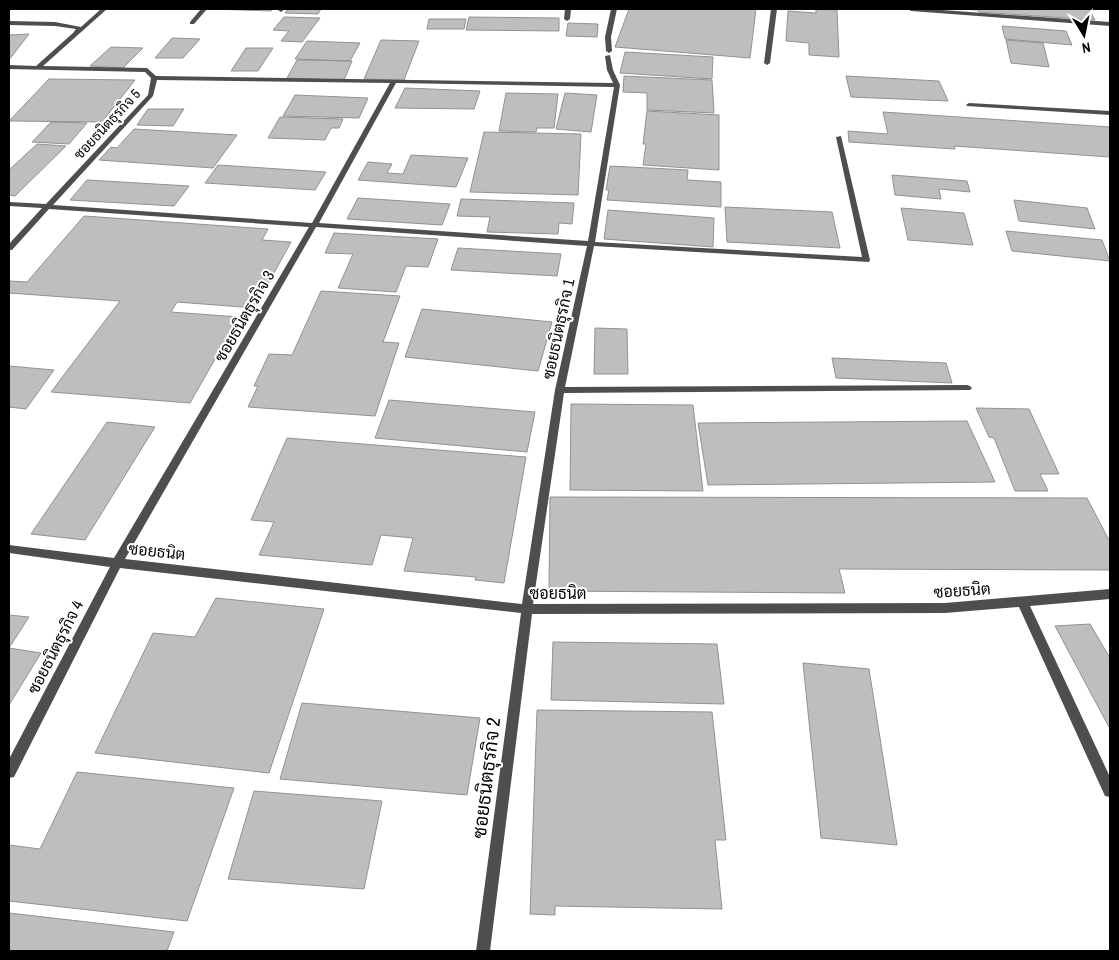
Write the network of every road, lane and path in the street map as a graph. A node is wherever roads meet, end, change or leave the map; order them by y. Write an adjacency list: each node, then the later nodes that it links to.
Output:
1 (104, 9): 11 (street)
2 (204, 9): 9 (street)
3 (568, 9): 7 (street)
4 (614, 9): 17 (street, ซอยธนิตธุรกิจ 1)
5 (774, 9): 12 (street)
6 (911, 9): 10 (street)
7 (567, 19)
8 (9, 23): 11 (street)
9 (192, 23)
10 (1110, 24)
11 (76, 33): 14 (street)
12 (767, 63)
13 (9, 67): 14 (street, ซอยธนิตธุรกิจ 5)
14 (38, 67): 15 (street, ซอยธนิตธุรกิจ 5)
15 (154, 78): 16 (street); 22 (street, ซอยธนิตธุรกิจ 5)
16 (394, 82): 17 (street); 23 (street, ซอยธนิตธุรกิจ 3)
17 (617, 85): 24 (street, ซอยธนิตธุรกิจ 1)
18 (969, 104): 19 (street)
19 (1110, 113)
20 (839, 138): 24 (street)
21 (9, 204): 22 (street)
22 (47, 206): 23 (street); 25 (street, ซอยธนิตธุรกิจ 5)
23 (314, 225): 24 (street); 29 (street, ซอยธนิตธุรกิจ 3)
24 (591, 244): 27 (street, ซอยธนิตธุรกิจ 1)
25 (9, 248)
26 (966, 388): 27 (street)
27 (560, 390): 32 (street, ซอยธนิตธุรกิจ 1)
28 (9, 549): 29 (street, ซอยธนิต)
29 (117, 563): 32 (street, ซอยธนิต); 33 (street, ซอยธนิตธุรกิจ 4)
30 (1110, 594): 31 (street, ซอยธนิต)
31 (1022, 602): 32 (street, ซอยธนิต); 34 (street)
32 (527, 609): 35 (street, ซอยธนิตธุรกิจ 2)
33 (9, 772)
34 (1110, 791)
35 (483, 951)

